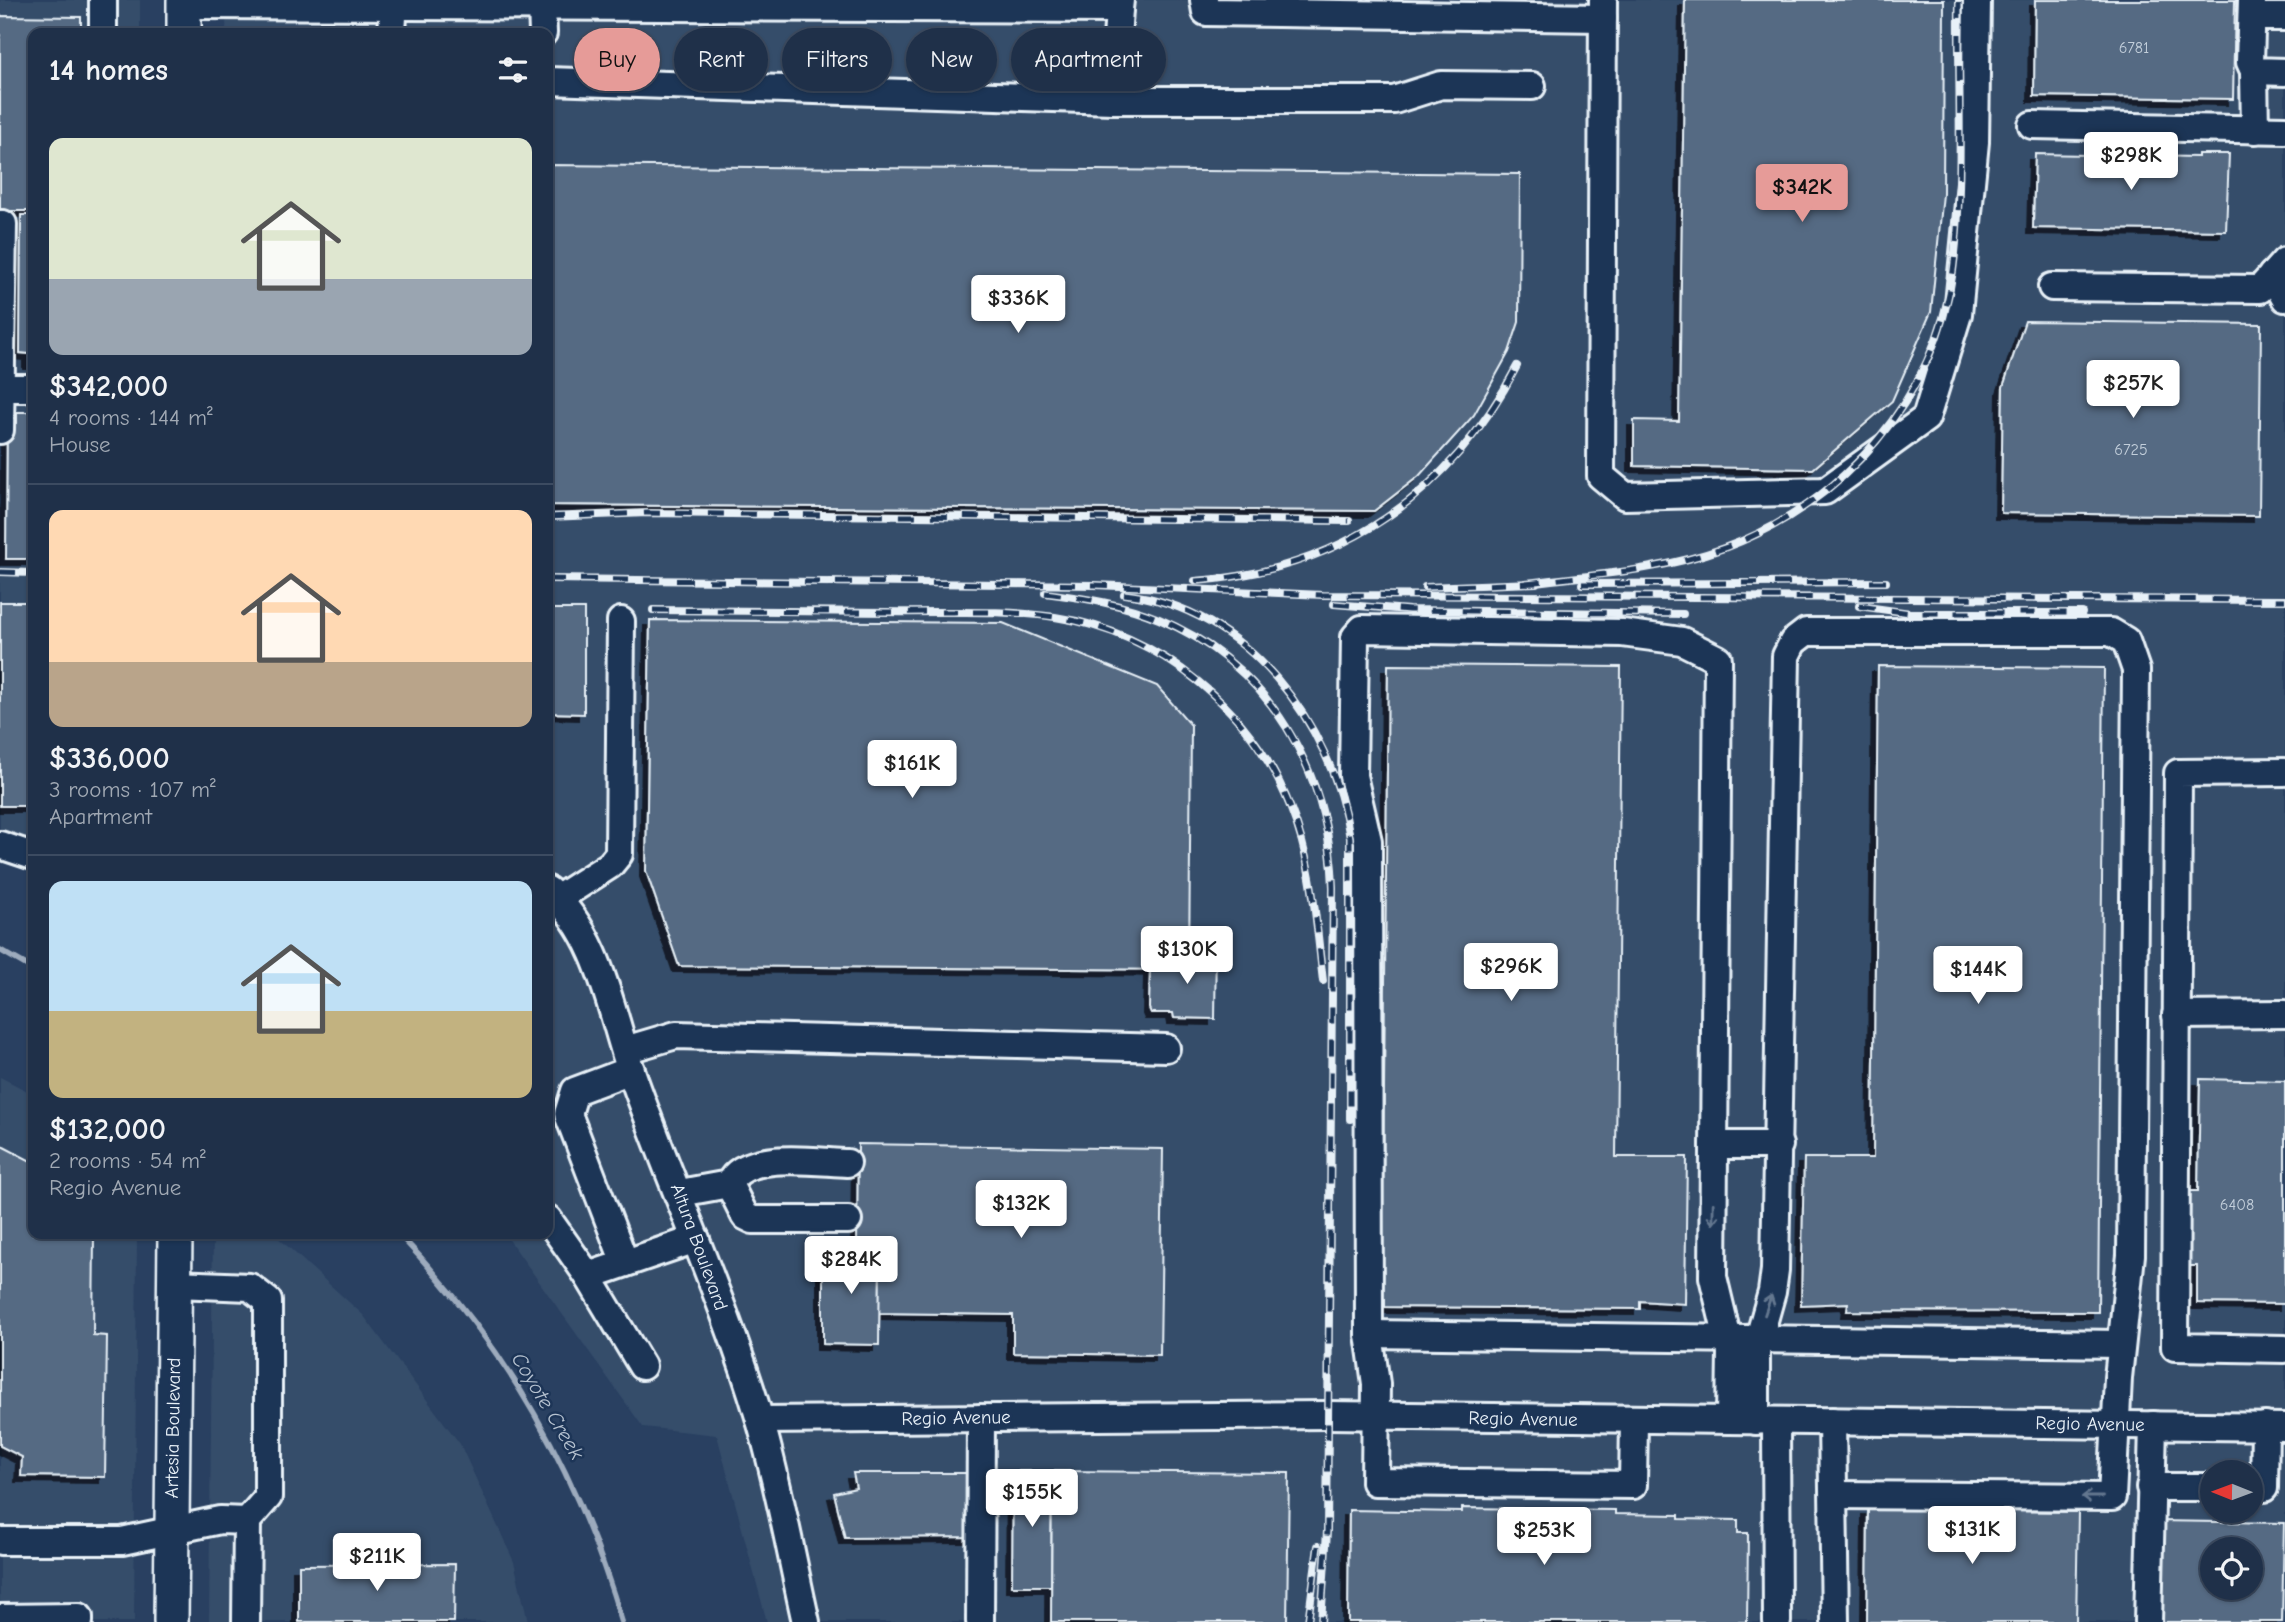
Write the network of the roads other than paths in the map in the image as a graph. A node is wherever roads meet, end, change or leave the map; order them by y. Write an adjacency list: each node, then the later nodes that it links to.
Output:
1 (103, 0): 13 (street)
2 (1204, 0): 8 (street)
3 (1977, 0): 8 (street)
4 (394, 3): 10 (street); 12 (street); 14 (street)
5 (651, 4): 6 (street); 12 (street)
6 (1041, 5): 7 (street)
7 (1120, 5): 19 (street)
8 (1603, 9)
9 (2252, 9): 11 (street); 15 (street)
10 (184, 13)
11 (2285, 17)
12 (543, 20)
13 (103, 28)
14 (392, 28)
15 (2254, 71): 16 (street); 21 (street)
16 (2285, 72)
17 (553, 81): 19 (street)
18 (1532, 86): 19 (street)
19 (1113, 100)
20 (2032, 125): 21 (street)
21 (2255, 130): 22 (street)
22 (2285, 130)
23 (0, 224): 26 (street)
24 (2281, 278): 25 (street)
25 (2052, 287)
26 (1, 346): 28 (street)
27 (28, 389): 28 (street)
28 (1, 396): 29 (street)
29 (0, 430)
30 (621, 621): 34 (street)
31 (2285, 772): 36 (street)
32 (0, 845): 33 (street)
33 (28, 854)
34 (553, 895): 38 (street, Altura Boulevard)
35 (2285, 1014): 36 (street)
36 (2176, 1015): 55 (street)
37 (1166, 1048): 38 (street)
38 (628, 1060): 43 (street, Altura Boulevard); 48 (street)
39 (1714, 1145): 40 (street); 51 (street); 52 (street, one-way to 52)
40 (1779, 1145): 53 (street, one-way to 40); 54 (street)
41 (847, 1163): 42 (street)
42 (729, 1184): 43 (street); 44 (street)
43 (680, 1193): 47 (street, Altura Boulevard)
44 (848, 1220)
45 (553, 1226): 49 (street)
46 (175, 1239): 50 (main road, Artesia Boulevard)
47 (696, 1239): 48 (street); 59 (street, Altura Boulevard)
48 (625, 1263): 49 (street)
49 (588, 1276): 56 (street)
50 (175, 1284): 70 (street); 71 (main road, Artesia Boulevard)
51 (1369, 1334): 52 (street); 57 (street)
52 (1728, 1339): 53 (street); 61 (street)
53 (1758, 1341): 54 (street); 61 (street)
54 (2121, 1344): 63 (street)
55 (2285, 1349)
56 (642, 1366)
57 (1376, 1416): 58 (street, Regio Avenue); 60 (street, Regio Avenue); 60 (street)
58 (981, 1418): 59 (street, Regio Avenue); 78 (street)
59 (760, 1420): 77 (street, Altura Boulevard)
60 (1633, 1420): 61 (street, Regio Avenue)
61 (1754, 1421): 62 (street, Regio Avenue); 79 (street)
62 (1832, 1421): 63 (street, Regio Avenue); 69 (street)
63 (2114, 1424): 64 (street, Regio Avenue); 69 (street, one-way to 69)
64 (2153, 1425): 65 (street, Regio Avenue); 66 (street)
65 (2275, 1426): 68 (street)
66 (2150, 1487): 67 (street); 81 (street)
67 (2200, 1487)
68 (2263, 1488)
69 (1834, 1495): 80 (street)
70 (247, 1521): 71 (street); 76 (street)
71 (172, 1531): 72 (street); 75 (main road, Artesia Boulevard)
72 (0, 1541)
73 (0, 1618): 74 (street)
74 (79, 1622)
75 (171, 1622)
76 (246, 1622)
77 (806, 1622)
78 (981, 1622)
79 (1776, 1622)
80 (1835, 1622)
81 (2148, 1622)

